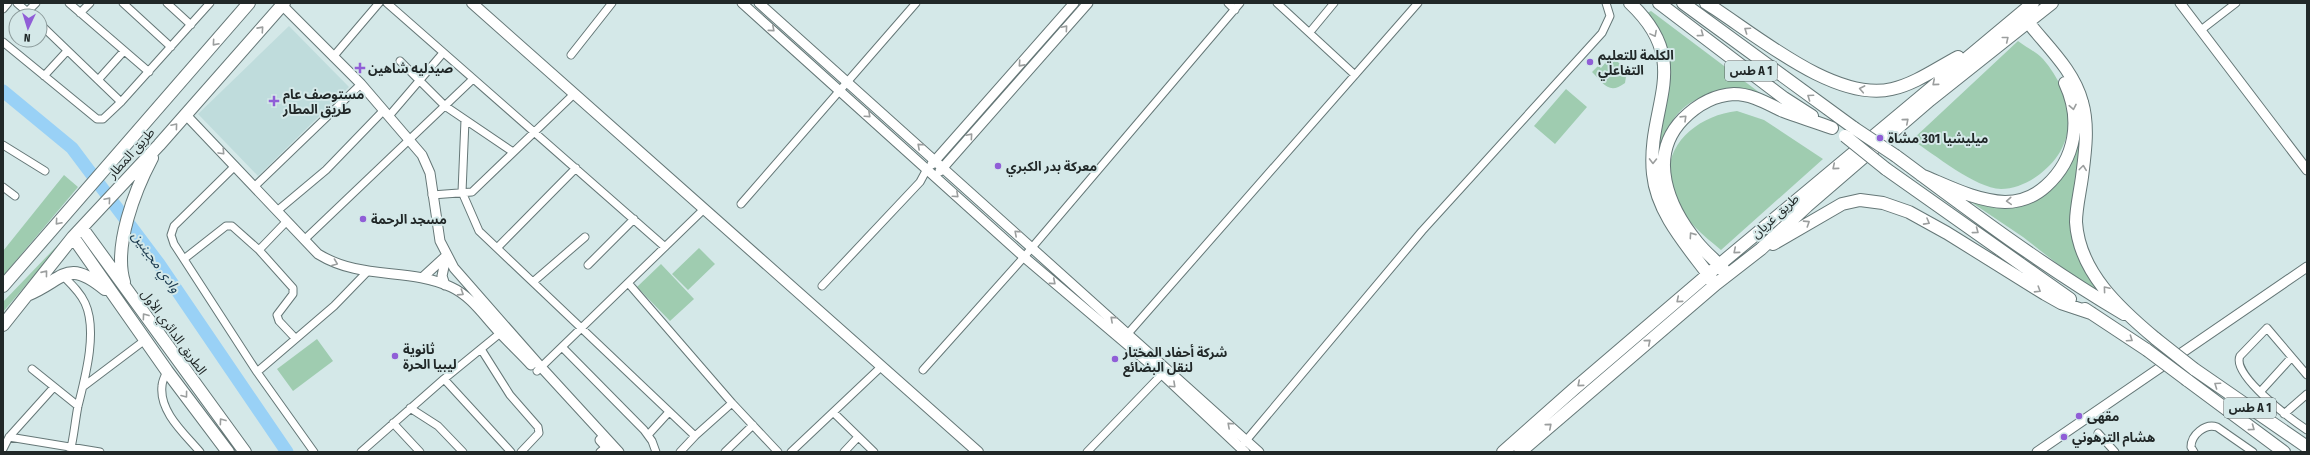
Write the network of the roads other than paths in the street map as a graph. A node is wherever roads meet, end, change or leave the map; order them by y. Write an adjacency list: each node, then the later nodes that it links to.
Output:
1 (8, 3): 32 (street)
2 (69, 3): 34 (street)
3 (90, 3): 34 (street)
4 (123, 3): 46 (street)
5 (167, 3): 38 (street)
6 (210, 3): 38 (street)
7 (249, 3): 119 (highway, طريق المطار, one-way to 119)
8 (379, 3): 53 (street)
9 (387, 3): 50 (street)
10 (472, 3): 64 (main road)
11 (612, 3): 52 (street)
12 (742, 3): 35 (street)
13 (916, 3): 61 (street)
14 (1088, 3): 36 (street)
15 (1228, 3): 33 (street)
16 (1240, 3): 33 (street)
17 (1277, 3): 41 (street)
18 (1334, 3): 41 (street)
19 (1418, 3): 56 (street)
20 (1606, 3): 163 (street)
21 (1630, 3): 115 (highway, one-way to 115)
22 (1659, 3): 70 (highway, طس A 1, one-way to 70)
23 (1683, 3): 83 (highway, طس A 1, one-way to 23, bridge)
24 (1706, 3): 43 (highway, one-way to 24)
25 (2033, 3): 37 (highway, طريق غريان)
26 (2052, 3): 37 (highway, طريق غريان)
27 (2180, 3): 39 (street)
28 (2236, 3): 39 (street)
29 (283, 4): 53 (street); 68 (highway, طريق المطار, one-way to 29)
30 (761, 4): 35 (street); 47 (street)
31 (1071, 6): 36 (street); 42 (street)
32 (3, 9)
33 (1235, 10): 101 (street)
34 (80, 13): 49 (street)
35 (754, 13): 51 (street, one-way to 51)
36 (1076, 16): 44 (street, one-way to 36)
37 (2020, 20): 43 (highway, طريق غريان); 83 (highway, one-way to 83); 103 (highway, طريق غريان, one-way to 37); 125 (highway, one-way to 37)
38 (191, 25): 46 (street)
39 (2201, 30): 81 (street)
40 (48, 32): 48 (street)
41 (1310, 32): 56 (street)
42 (1046, 35): 44 (street); 76 (street, one-way to 76)
43 (1986, 40): 109 (highway, طريق غريان, one-way to 109)
44 (1054, 41): 78 (street, one-way to 44)
45 (3, 42): 57 (street)
46 (171, 46): 55 (street)
47 (807, 46): 51 (street); 61 (street)
48 (68, 51): 57 (street); 59 (street)
49 (124, 51): 55 (street); 59 (street)
50 (443, 53): 58 (street); 60 (street)
51 (800, 54): 63 (street)
52 (571, 55)
53 (333, 56): 62 (street)
54 (400, 61): 60 (street)
55 (148, 72): 65 (street)
56 (1355, 75): 129 (street)
57 (44, 76): 65 (street)
58 (473, 79): 66 (street); 71 (street)
59 (98, 80): 65 (street)
60 (419, 81): 66 (street); 67 (street)
61 (848, 82): 63 (street); 76 (street, one-way to 61)
62 (361, 84): 67 (street); 86 (street)
63 (842, 91): 80 (street, one-way to 80); 91 (street)
64 (574, 94): 71 (street); 92 (main road)
65 (121, 102)
66 (445, 106): 69 (street); 72 (street)
67 (387, 113): 72 (street); 93 (street)
68 (185, 114): 74 (highway, طريق المطار, one-way to 68); 77 (street, one-way to 77)
69 (465, 120): 75 (street); 88 (street)
70 (1832, 128): 109 (highway, one-way to 70); 124 (highway, طس A 1, one-way to 124, bridge)
71 (534, 133): 75 (street); 79 (street)
72 (410, 140): 89 (street); 99 (street)
73 (3, 144): 82 (street)
74 (159, 145): 96 (highway, طريق المطار, one-way to 74); 121 (highway)
75 (514, 152): 88 (street)
76 (936, 160): 78 (street); 80 (street)
77 (235, 166): 86 (street); 107 (street)
78 (944, 167): 84 (street); 101 (street, one-way to 78)
79 (576, 168): 94 (street); 102 (street)
80 (927, 169): 84 (street); 85 (street)
81 (2307, 170)
82 (45, 171)
83 (1921, 175): 125 (highway)
84 (935, 176): 85 (street); 106 (street, one-way to 106)
85 (920, 182): 120 (street)
86 (254, 187): 93 (street)
87 (3, 188): 90 (street)
88 (462, 192): 89 (street); 102 (street)
89 (432, 195): 105 (street)
90 (15, 196)
91 (741, 204)
92 (703, 210): 100 (street); 136 (main road)
93 (277, 211): 95 (street)
94 (634, 219): 100 (street); 108 (street)
95 (286, 222): 99 (street); 104 (street)
96 (82, 228): 97 (highway, طريق المطار); 121 (highway, الطريق الدائري الأول)
97 (73, 237): 122 (highway, طريق المطار, one-way to 97); 123 (highway, الطريق الدائري الأول)
98 (585, 237): 116 (street)
99 (304, 240): 111 (street, one-way to 111)
100 (665, 247): 117 (street)
101 (1032, 247): 106 (street); 129 (street, one-way to 101)
102 (497, 248): 116 (street)
103 (1761, 249): 112 (highway, طريق غريان); 124 (highway, one-way to 124)
104 (259, 250): 107 (street); 130 (street)
105 (446, 256): 114 (street); 118 (street); 128 (street)
106 (1024, 257): 132 (street, one-way to 132); 139 (street)
107 (184, 259): 142 (street)
108 (588, 265)
109 (1719, 265): 112 (highway); 115 (highway, طريق غريان)
110 (2307, 267): 192 (street)
111 (367, 272): 114 (street); 130 (street)
112 (1727, 274): 115 (highway, طريق غريان)
113 (62, 275): 122 (highway); 123 (highway); 145 (street)
114 (422, 278): 118 (street)
115 (1712, 279): 190 (highway, طريق غريان, one-way to 190); 191 (highway, طريق غريان, one-way to 115)
116 (533, 282): 127 (street)
117 (629, 284): 127 (street); 149 (street)
118 (446, 285): 128 (street, one-way to 128)
119 (3, 286)
120 (822, 286)
121 (128, 292): 173 (highway, الطريق الدائري الأول, one-way to 121)
122 (26, 296): 126 (highway, طريق المطار)
123 (116, 298): 131 (highway, الطريق الدائري الأول)
124 (2091, 313): 196 (highway, طس A 1, one-way to 196, bridge)
125 (2132, 319): 164 (highway, طس A 1, one-way to 125, bridge)
126 (3, 325)
127 (582, 329): 133 (street); 152 (street)
128 (503, 331): 134 (street); 138 (street)
129 (1128, 333): 132 (street); 141 (street)
130 (295, 338): 142 (street)
131 (145, 340): 140 (highway, الطريق الدائري الأول); 145 (street)
132 (1122, 340): 141 (street)
133 (562, 347): 138 (street); 159 (street)
134 (481, 348): 144 (street); 178 (street)
135 (2291, 358): 143 (street); 147 (street); 147 (street)
136 (882, 366): 153 (street); 187 (main road)
137 (32, 369): 146 (street)
138 (539, 369): 168 (street); 179 (street)
139 (924, 370)
140 (167, 371): 171 (street); 172 (highway, الطريق الدائري الأول, one-way to 172)
141 (1165, 371): 163 (street, one-way to 141); 169 (street, one-way to 169); 188 (street)
142 (257, 372): 174 (street)
143 (2307, 375)
144 (444, 379): 151 (street); 177 (street)
145 (84, 386): 150 (street)
146 (54, 387): 150 (street); 162 (street)
147 (2261, 391): 154 (street)
148 (2307, 394): 154 (street)
149 (732, 403): 156 (street); 160 (street)
150 (78, 406): 166 (street)
151 (410, 408): 155 (street); 176 (street)
152 (669, 412): 159 (street); 160 (street)
153 (834, 414): 161 (street); 184 (street)
154 (2284, 414): 157 (street)
155 (393, 423): 167 (street); 175 (street)
156 (754, 425): 182 (street); 183 (street)
157 (2307, 430)
158 (2098, 432): 193 (street)
159 (648, 435): 180 (street)
160 (695, 436): 181 (street)
161 (858, 437): 185 (street); 186 (street)
162 (9, 438): 165 (street); 166 (street)
163 (1246, 440): 169 (street); 189 (street)
164 (2307, 447)
165 (3, 449)
166 (71, 450): 170 (street)
167 (415, 450)
168 (606, 450)
169 (1243, 450)
170 (100, 452)
171 (200, 452)
172 (228, 452)
173 (245, 452)
174 (314, 452)
175 (361, 452)
176 (463, 452)
177 (511, 452)
178 (521, 452)
179 (620, 452)
180 (656, 452)
181 (680, 452)
182 (726, 452)
183 (778, 452)
184 (791, 452)
185 (844, 452)
186 (874, 452)
187 (978, 452)
188 (1087, 452)
189 (1259, 452)
190 (1503, 452)
191 (1520, 452)
192 (2037, 452)
193 (2115, 452)
194 (2194, 452): 195 (street)
195 (2253, 452)
196 (2284, 452)

